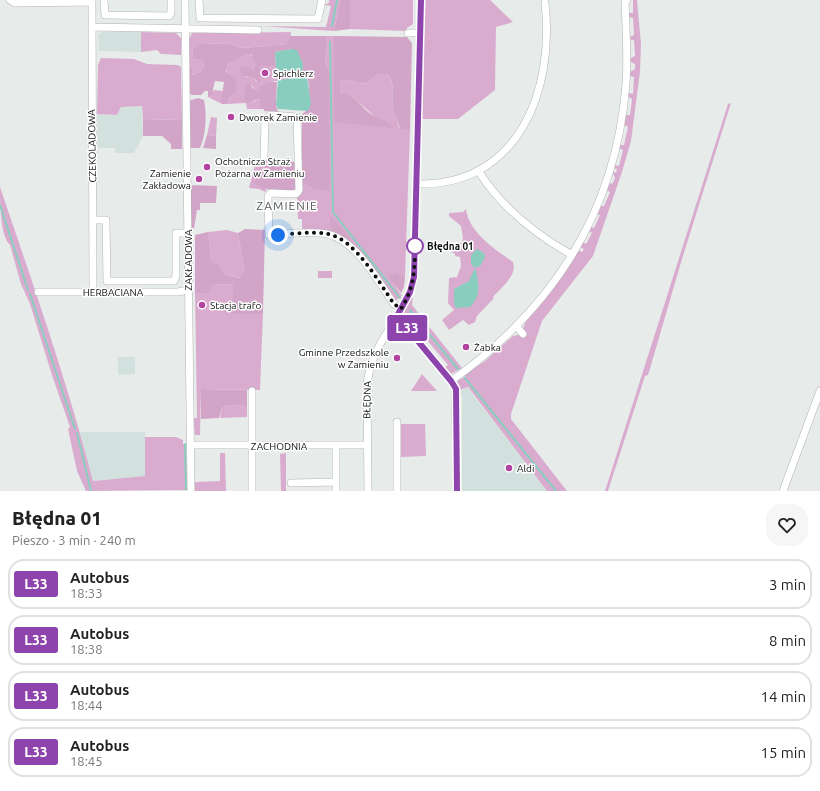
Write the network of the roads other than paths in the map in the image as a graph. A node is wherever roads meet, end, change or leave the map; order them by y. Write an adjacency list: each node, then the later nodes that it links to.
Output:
1 (10, 0): 8 (street)
2 (104, 0): 11 (street)
3 (171, 0): 11 (street)
4 (185, 0): 15 (street, ZAKŁADOWA)
5 (200, 0): 12 (street)
6 (322, 0): 12 (street)
7 (421, 0): 17 (street, BŁĘDNA)
8 (92, 1): 13 (street, CZEKOLADOWA)
9 (626, 1): 23 (street)
10 (545, 3): 19 (street)
11 (140, 15): 14 (street)
12 (258, 25): 15 (street)
13 (92, 27): 14 (street); 21 (street, CZEKOLADOWA)
14 (140, 28): 15 (street)
15 (185, 28): 22 (street, ZAKŁADOWA)
16 (408, 33): 17 (street)
17 (420, 33): 20 (street, BŁĘDNA)
18 (264, 157): 29 (street)
19 (479, 172): 20 (street); 23 (street)
20 (416, 184): 29 (street, BŁĘDNA)
21 (93, 220): 24 (street, CZEKOLADOWA); 25 (street)
22 (188, 233): 25 (street); 26 (street, ZAKŁADOWA)
23 (572, 255): 30 (street)
24 (93, 259): 25 (street); 28 (street, CZEKOLADOWA)
25 (107, 259)
26 (188, 290): 28 (street, HERBACIANA); 36 (street, ZAKŁADOWA)
27 (38, 292): 28 (street, HERBACIANA)
28 (93, 292)
29 (399, 312): 32 (street); 37 (street, BŁĘDNA)
30 (517, 327): 31 (street); 32 (street)
31 (523, 334)
32 (451, 381): 47 (street)
33 (252, 391): 38 (street)
34 (820, 392): 48 (street)
35 (397, 422): 46 (street)
36 (190, 445): 38 (street, ZACHODNIA); 42 (street, ZAKŁADOWA)
37 (368, 445): 39 (street, ZACHODNIA); 45 (street, BŁĘDNA)
38 (251, 446): 39 (street, ZACHODNIA); 43 (street)
39 (336, 446): 40 (street)
40 (336, 482): 41 (street); 44 (street)
41 (291, 483)
42 (191, 491)
43 (252, 491)
44 (336, 491)
45 (368, 491)
46 (397, 491)
47 (457, 491)
48 (783, 491)

